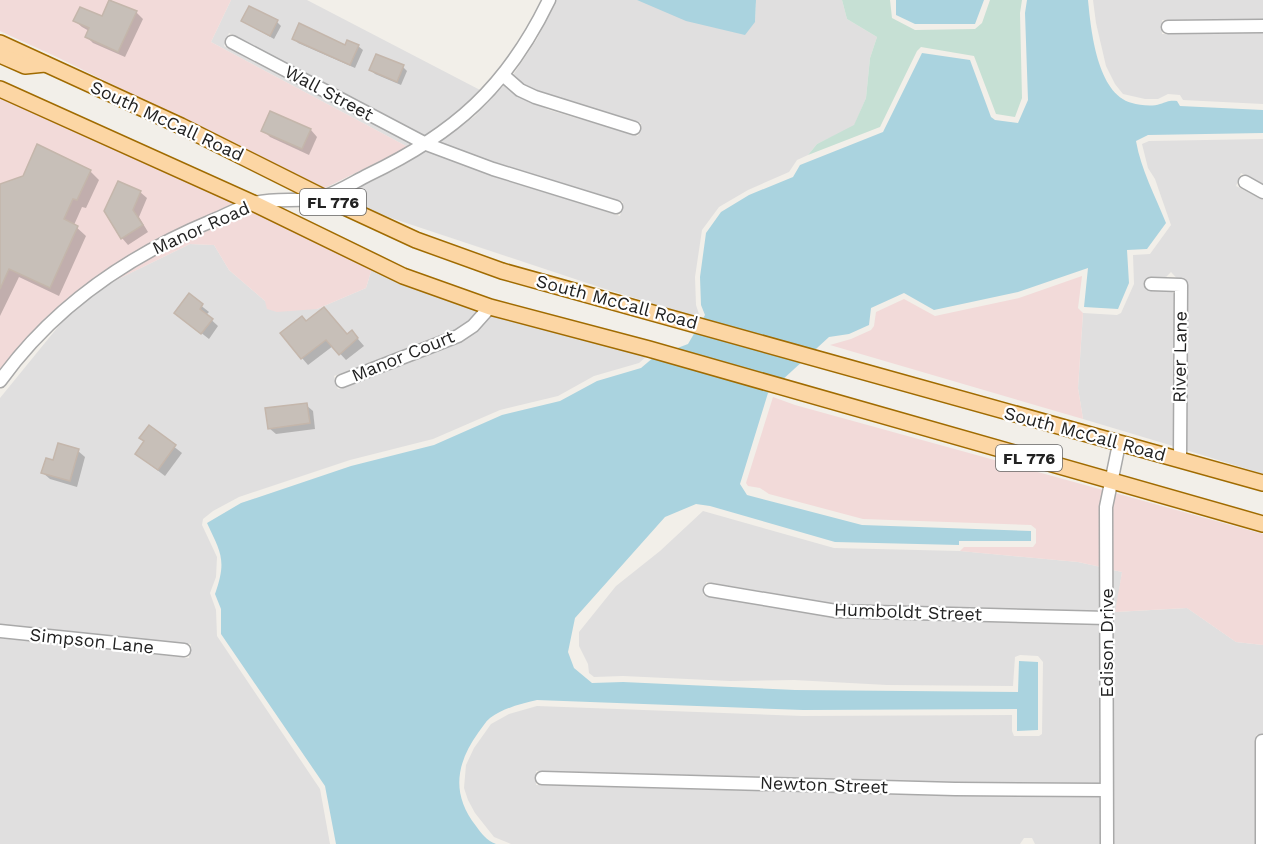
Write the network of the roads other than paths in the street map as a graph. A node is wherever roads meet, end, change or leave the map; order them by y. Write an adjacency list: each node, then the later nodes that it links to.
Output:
1 (549, 0): 8 (street, Manor Road)
2 (1263, 26): 3 (street)
3 (1168, 27)
4 (232, 42): 11 (street, Wall Street)
5 (0, 43): 7 (main road, South McCall Road / FL 776)
6 (0, 55): 7 (main road)
7 (45, 64): 14 (main road, South McCall Road / FL 776)
8 (504, 76): 10 (street); 11 (street, Manor Road)
9 (0, 89): 15 (main road, South McCall Road / FL 776)
10 (634, 128)
11 (426, 144): 14 (street, Manor Road); 16 (street, Wall Street)
12 (1245, 182): 13 (street)
13 (1263, 192)
14 (323, 197): 15 (street, Manor Road); 21 (main road, South McCall Road / FL 776)
15 (253, 203): 18 (main road, South McCall Road / FL 776); 19 (street, Manor Road)
16 (616, 207)
17 (1151, 284): 22 (street, River Lane)
18 (490, 307): 20 (street, Manor Court); 23 (main road, South McCall Road / FL 776)
19 (0, 381)
20 (342, 381)
21 (1119, 444): 22 (main road, South McCall Road / FL 776); 23 (street, Edison Drive)
22 (1180, 459): 24 (main road, South McCall Road / FL 776)
23 (1111, 480): 25 (main road, South McCall Road / FL 776); 27 (street, Edison Drive)
24 (1263, 483)
25 (1263, 524)
26 (710, 590): 27 (street, Humboldt Street)
27 (1107, 618): 32 (street, Edison Drive)
28 (0, 631): 29 (street, Simpson Lane)
29 (184, 650)
30 (1263, 741): 34 (street)
31 (542, 778): 32 (street, Newton Street)
32 (1106, 790): 33 (street, Edison Drive)
33 (1107, 844)
34 (1262, 844)

